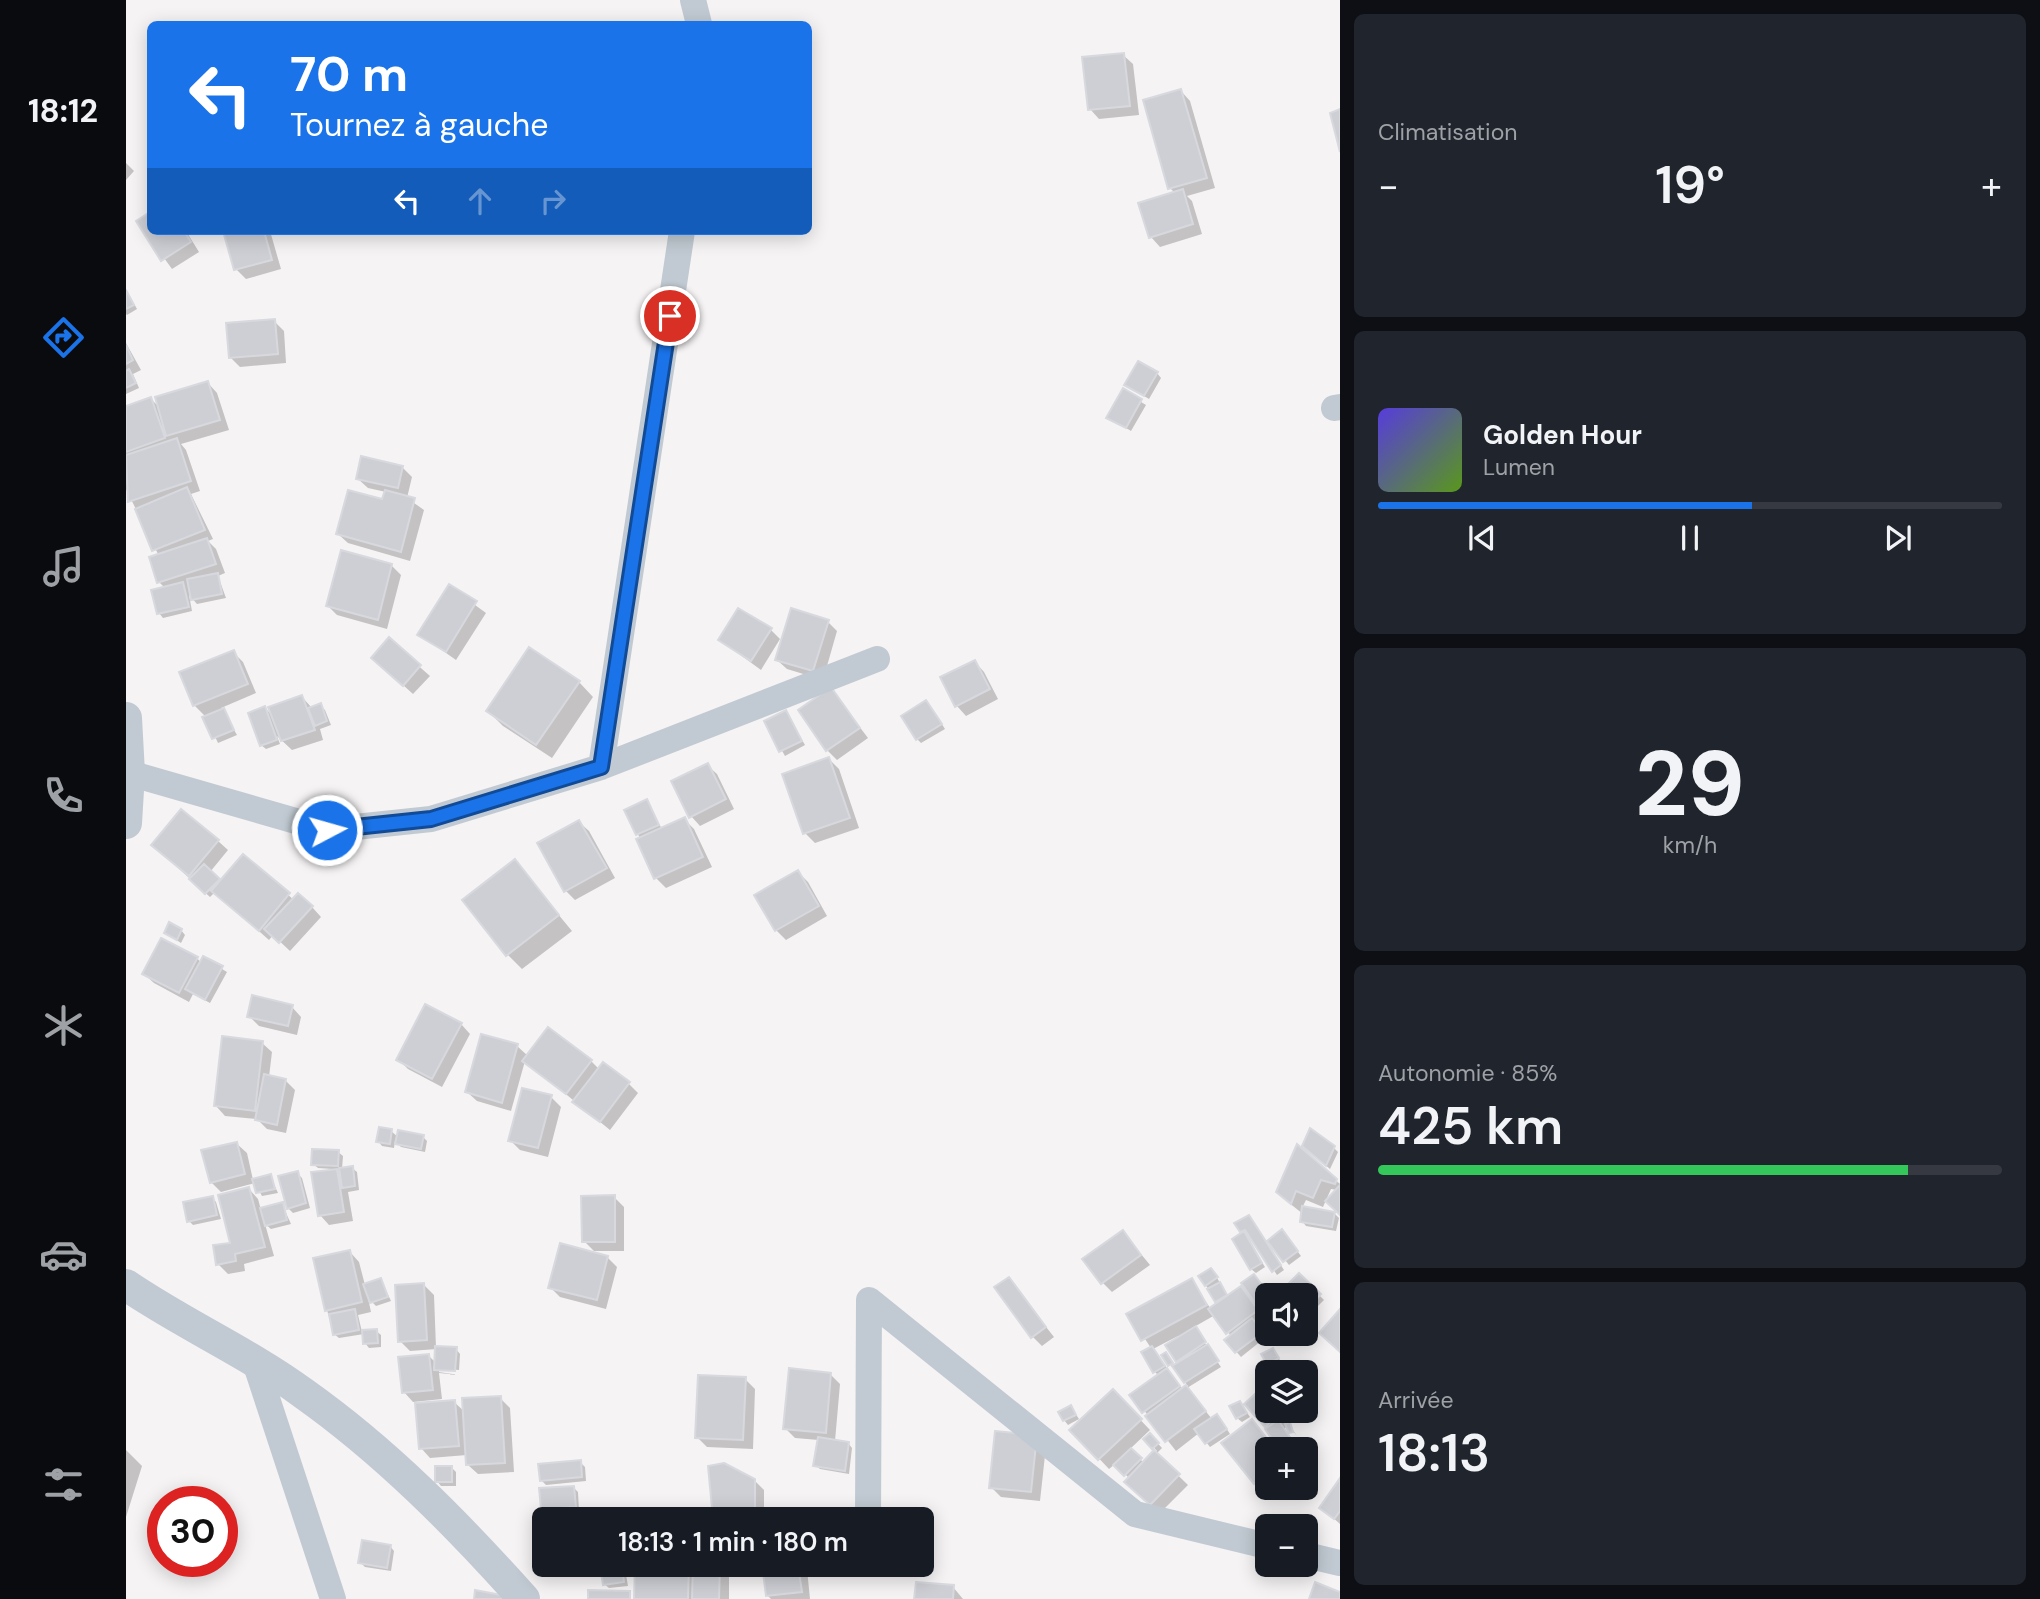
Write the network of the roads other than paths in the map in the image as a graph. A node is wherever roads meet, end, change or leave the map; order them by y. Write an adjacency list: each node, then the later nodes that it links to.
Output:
1 (693, 0): 2 (street)
2 (698, 21)
3 (681, 235): 6 (street)
4 (877, 659): 6 (street)
5 (126, 718): 7 (street)
6 (601, 767): 7 (street)
7 (129, 774): 8 (street)
8 (126, 823)
9 (126, 1285): 10 (street)
10 (255, 1362): 15 (street); 16 (street)
11 (868, 1507): 12 (street)
12 (1255, 1543)
13 (1318, 1558): 14 (street)
14 (1340, 1563)
15 (333, 1599)
16 (524, 1599)

